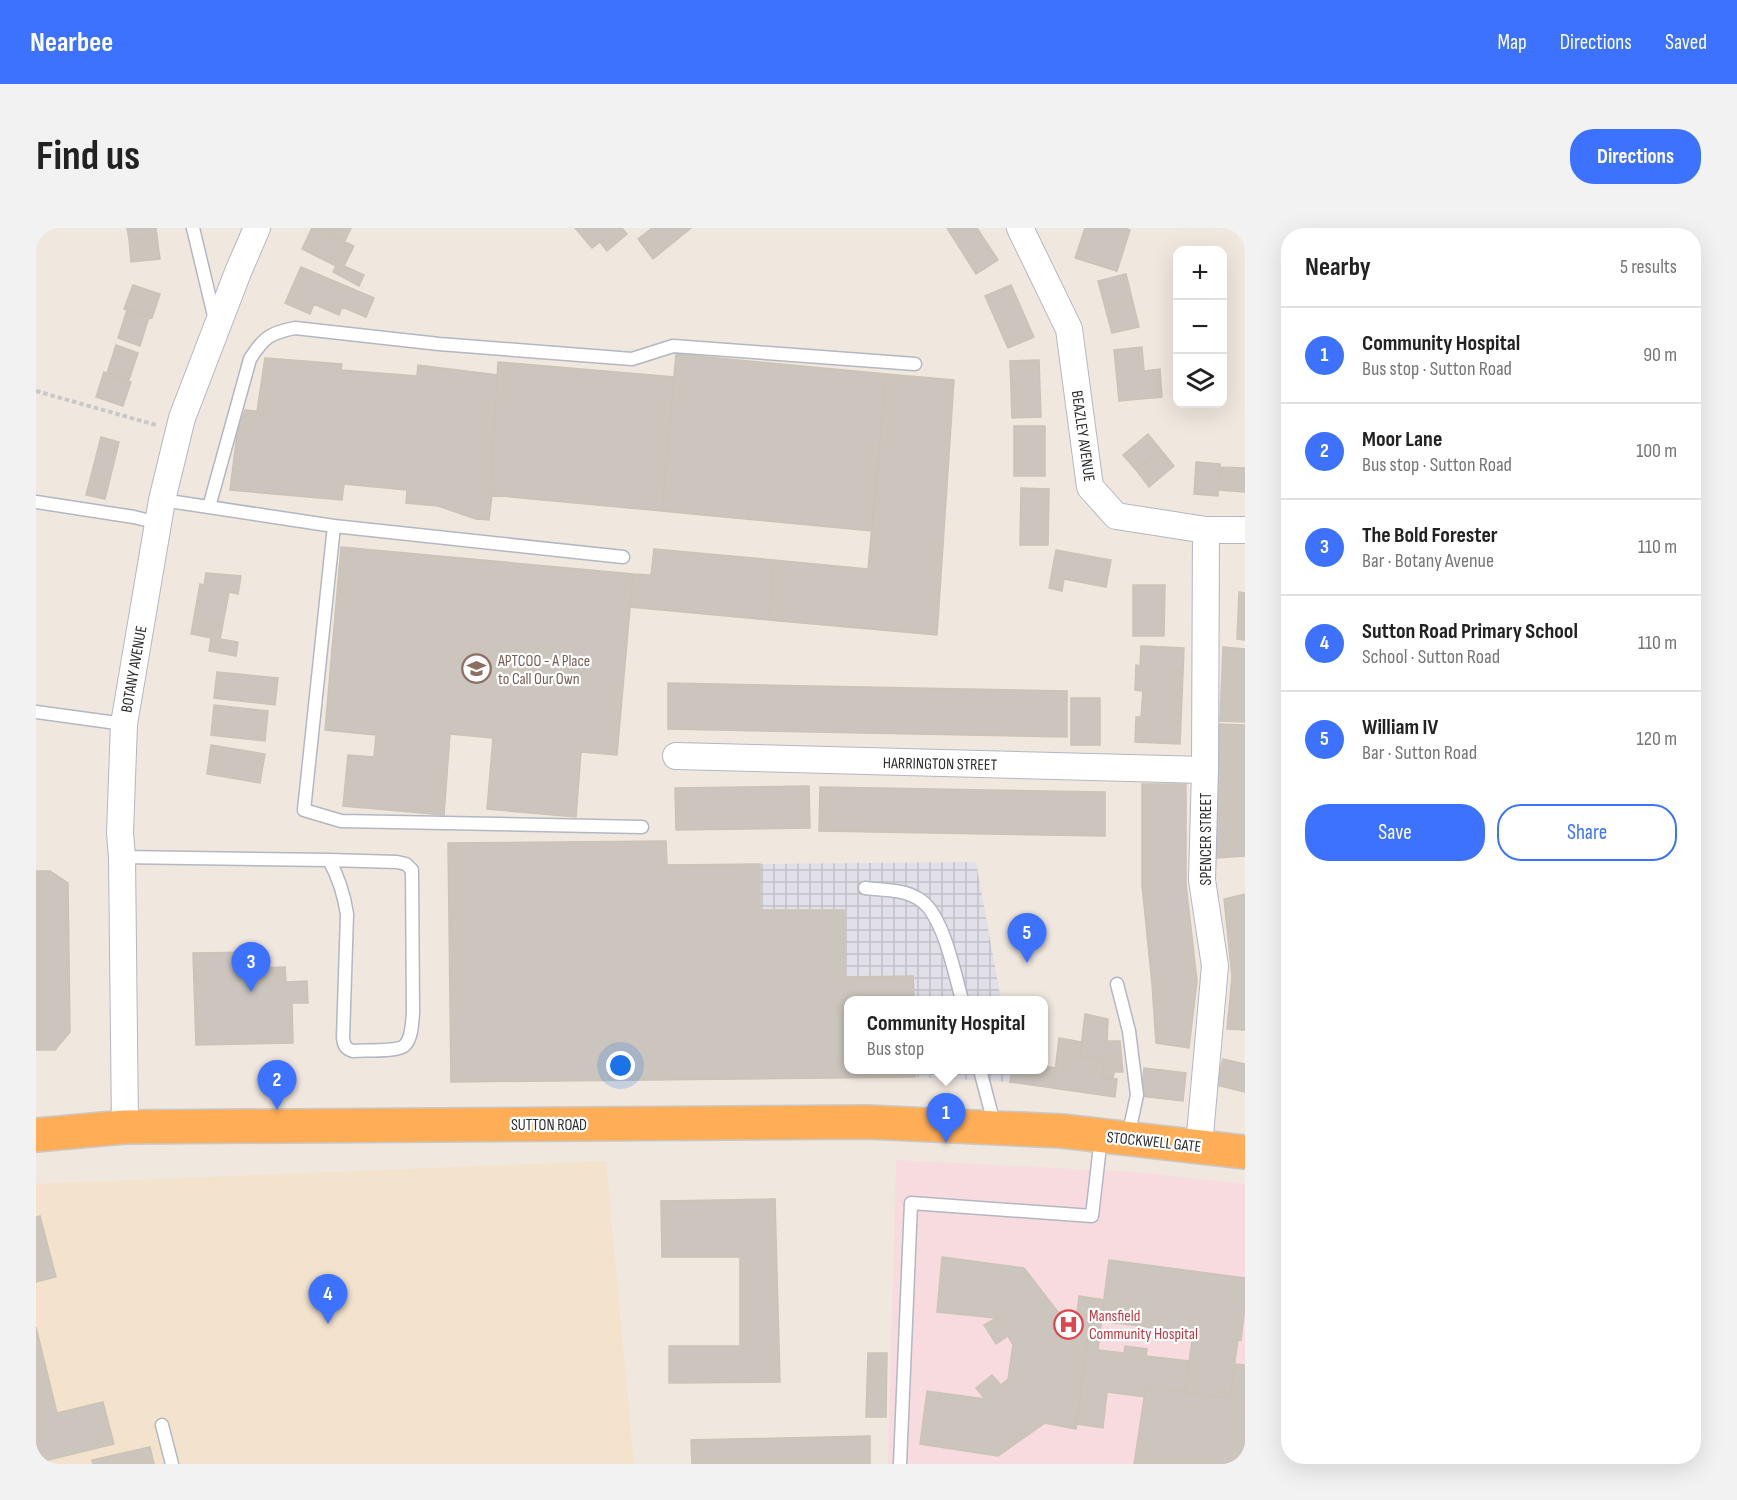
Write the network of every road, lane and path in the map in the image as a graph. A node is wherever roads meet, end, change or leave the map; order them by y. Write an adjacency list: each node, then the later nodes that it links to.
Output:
1 (194, 228): 4 (lane)
2 (257, 228): 4 (street, BOTANY AVENUE)
3 (1020, 228): 12 (street, BEAZLEY AVENUE)
4 (216, 327): 7 (street, BOTANY AVENUE)
5 (915, 363): 9 (lane)
6 (36, 391): 7 (path)
7 (178, 432): 10 (street, BOTANY AVENUE)
8 (36, 502): 10 (lane)
9 (209, 507): 10 (lane); 11 (lane)
10 (160, 511): 16 (street, BOTANY AVENUE)
11 (334, 526): 14 (lane); 19 (lane)
12 (1206, 530): 13 (street, BEAZLEY AVENUE); 18 (street, SPENCER STREET)
13 (1245, 530)
14 (623, 557)
15 (36, 712): 16 (lane)
16 (124, 724): 20 (street, BOTANY AVENUE)
17 (675, 756): 18 (street, HARRINGTON STREET)
18 (1205, 770): 31 (street, SPENCER STREET)
19 (642, 827)
20 (122, 857): 21 (lane); 26 (street, BOTANY AVENUE)
21 (329, 860): 21 (lane)
22 (865, 888): 24 (lane)
23 (1117, 984): 30 (lane)
24 (961, 996)
25 (981, 1074): 27 (lane)
26 (125, 1127): 27 (highway, SUTTON ROAD); 29 (highway, SUTTON ROAD)
27 (995, 1128): 28 (highway, SUTTON ROAD)
28 (1062, 1131): 30 (highway, STOCKWELL GATE)
29 (36, 1135)
30 (1115, 1137): 31 (highway, STOCKWELL GATE); 35 (lane)
31 (1199, 1146): 32 (highway, STOCKWELL GATE)
32 (1245, 1152)
33 (162, 1425): 34 (lane)
34 (172, 1464)
35 (900, 1464)

